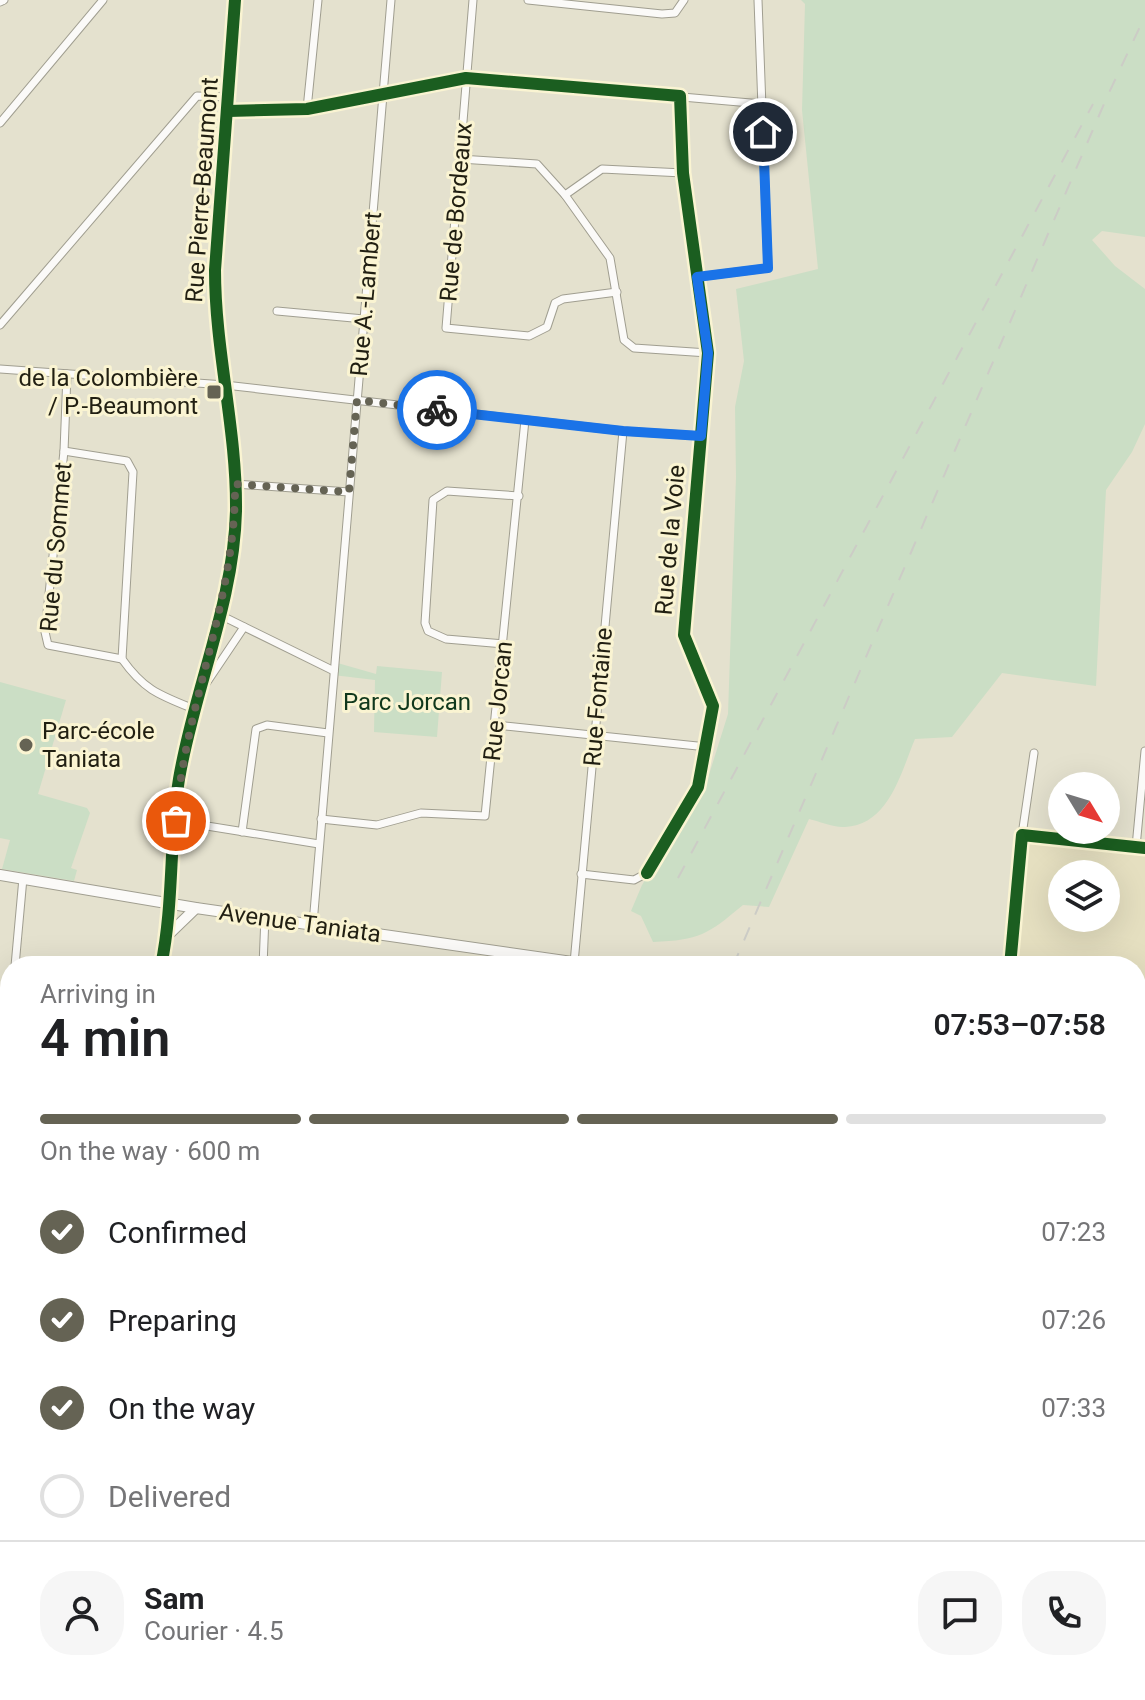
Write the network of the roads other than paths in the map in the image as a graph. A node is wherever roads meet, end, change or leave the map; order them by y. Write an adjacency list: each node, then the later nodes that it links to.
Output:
1 (235, 0): 13 (main road, Rue Pierre-Beaumont)
2 (318, 0): 15 (street)
3 (391, 0): 11 (street, Rue A.-Lambert)
4 (473, 0): 10 (street, Rue de Bordeaux)
5 (528, 0): 9 (street)
6 (684, 0): 9 (street)
7 (758, 0): 14 (street)
8 (100, 1): 17 (street)
9 (614, 4)
10 (466, 78): 11 (street); 12 (street); 18 (street, Rue de Bordeaux)
11 (383, 94): 15 (street); 24 (street, Rue A.-Lambert)
12 (680, 96): 14 (street); 19 (street, Rue de la Voie)
13 (229, 97): 16 (main road, Rue Pierre-Beaumont); 25 (street)
14 (762, 104): 21 (street)
15 (307, 109): 16 (street)
16 (228, 111): 29 (main road, Rue Pierre-Beaumont)
17 (0, 123)
18 (460, 159): 20 (street); 22 (street, Rue de Bordeaux)
19 (683, 173): 20 (street); 21 (street, Rue de la Voie)
20 (565, 195): 22 (street)
21 (697, 277): 26 (street, Rue de la Voie)
22 (617, 292): 26 (street)
23 (277, 311): 24 (street)
24 (364, 319): 30 (street, Rue A.-Lambert)
25 (0, 325)
26 (708, 353): 33 (street, Rue de la Voie)
27 (0, 369): 28 (street)
28 (67, 374): 29 (street); 34 (street, Rue du Sommet)
29 (225, 385): 30 (street); 35 (main road, Rue Pierre-Beaumont)
30 (357, 400): 31 (street); 36 (street, Rue A.-Lambert)
31 (525, 420): 32 (street); 37 (street, Rue Jorcan)
32 (623, 431): 33 (street); 47 (street, Rue Fontaine)
33 (701, 436): 48 (street, Rue de la Voie)
34 (64, 451): 41 (street); 41 (street, Rue du Sommet)
35 (235, 484): 36 (street); 38 (main road, Rue Pierre-Beaumont)
36 (349, 492): 42 (street, Rue A.-Lambert)
37 (519, 496): 40 (street, Rue Jorcan); 40 (street)
38 (218, 614): 39 (street); 43 (main road, Rue Pierre-Beaumont)
39 (244, 627): 42 (street); 43 (street)
40 (504, 644): 45 (street, Rue Jorcan)
41 (122, 659): 44 (street)
42 (334, 671): 46 (street, Rue A.-Lambert)
43 (197, 696): 44 (main road, Rue Pierre-Beaumont)
44 (194, 709): 52 (main road, Rue Pierre-Beaumont)
45 (496, 725): 47 (street); 51 (street, Rue Jorcan)
46 (328, 733): 51 (street, Rue A.-Lambert); 53 (street)
47 (594, 736): 48 (street); 57 (street, Rue Fontaine)
48 (707, 747): 57 (street, Rue de la Voie)
49 (1145, 751): 56 (street)
50 (1034, 753): 54 (street)
51 (321, 819): 55 (street, Rue A.-Lambert)
52 (176, 821): 53 (street); 60 (main road, Rue Pierre-Beaumont)
53 (242, 832): 55 (street)
54 (1022, 835): 56 (street); 70 (street)
55 (319, 844): 63 (street, Rue A.-Lambert)
56 (1140, 848)
57 (581, 874): 69 (street, Rue Fontaine)
58 (0, 875): 59 (main road, Avenue Taniata)
59 (23, 878): 60 (main road, Avenue Taniata); 65 (street)
60 (170, 904): 61 (main road, Avenue Taniata); 64 (main road, Rue Pierre-Beaumont)
61 (196, 908): 62 (main road, Avenue Taniata); 64 (main road)
62 (265, 916): 63 (main road, Avenue Taniata); 67 (street)
63 (313, 924): 68 (main road, Avenue Taniata)
64 (167, 937): 66 (main road, Rue Pierre-Beaumont)
65 (16, 956)
66 (163, 956)
67 (263, 956)
68 (527, 956)
69 (575, 956)
70 (1011, 956)

